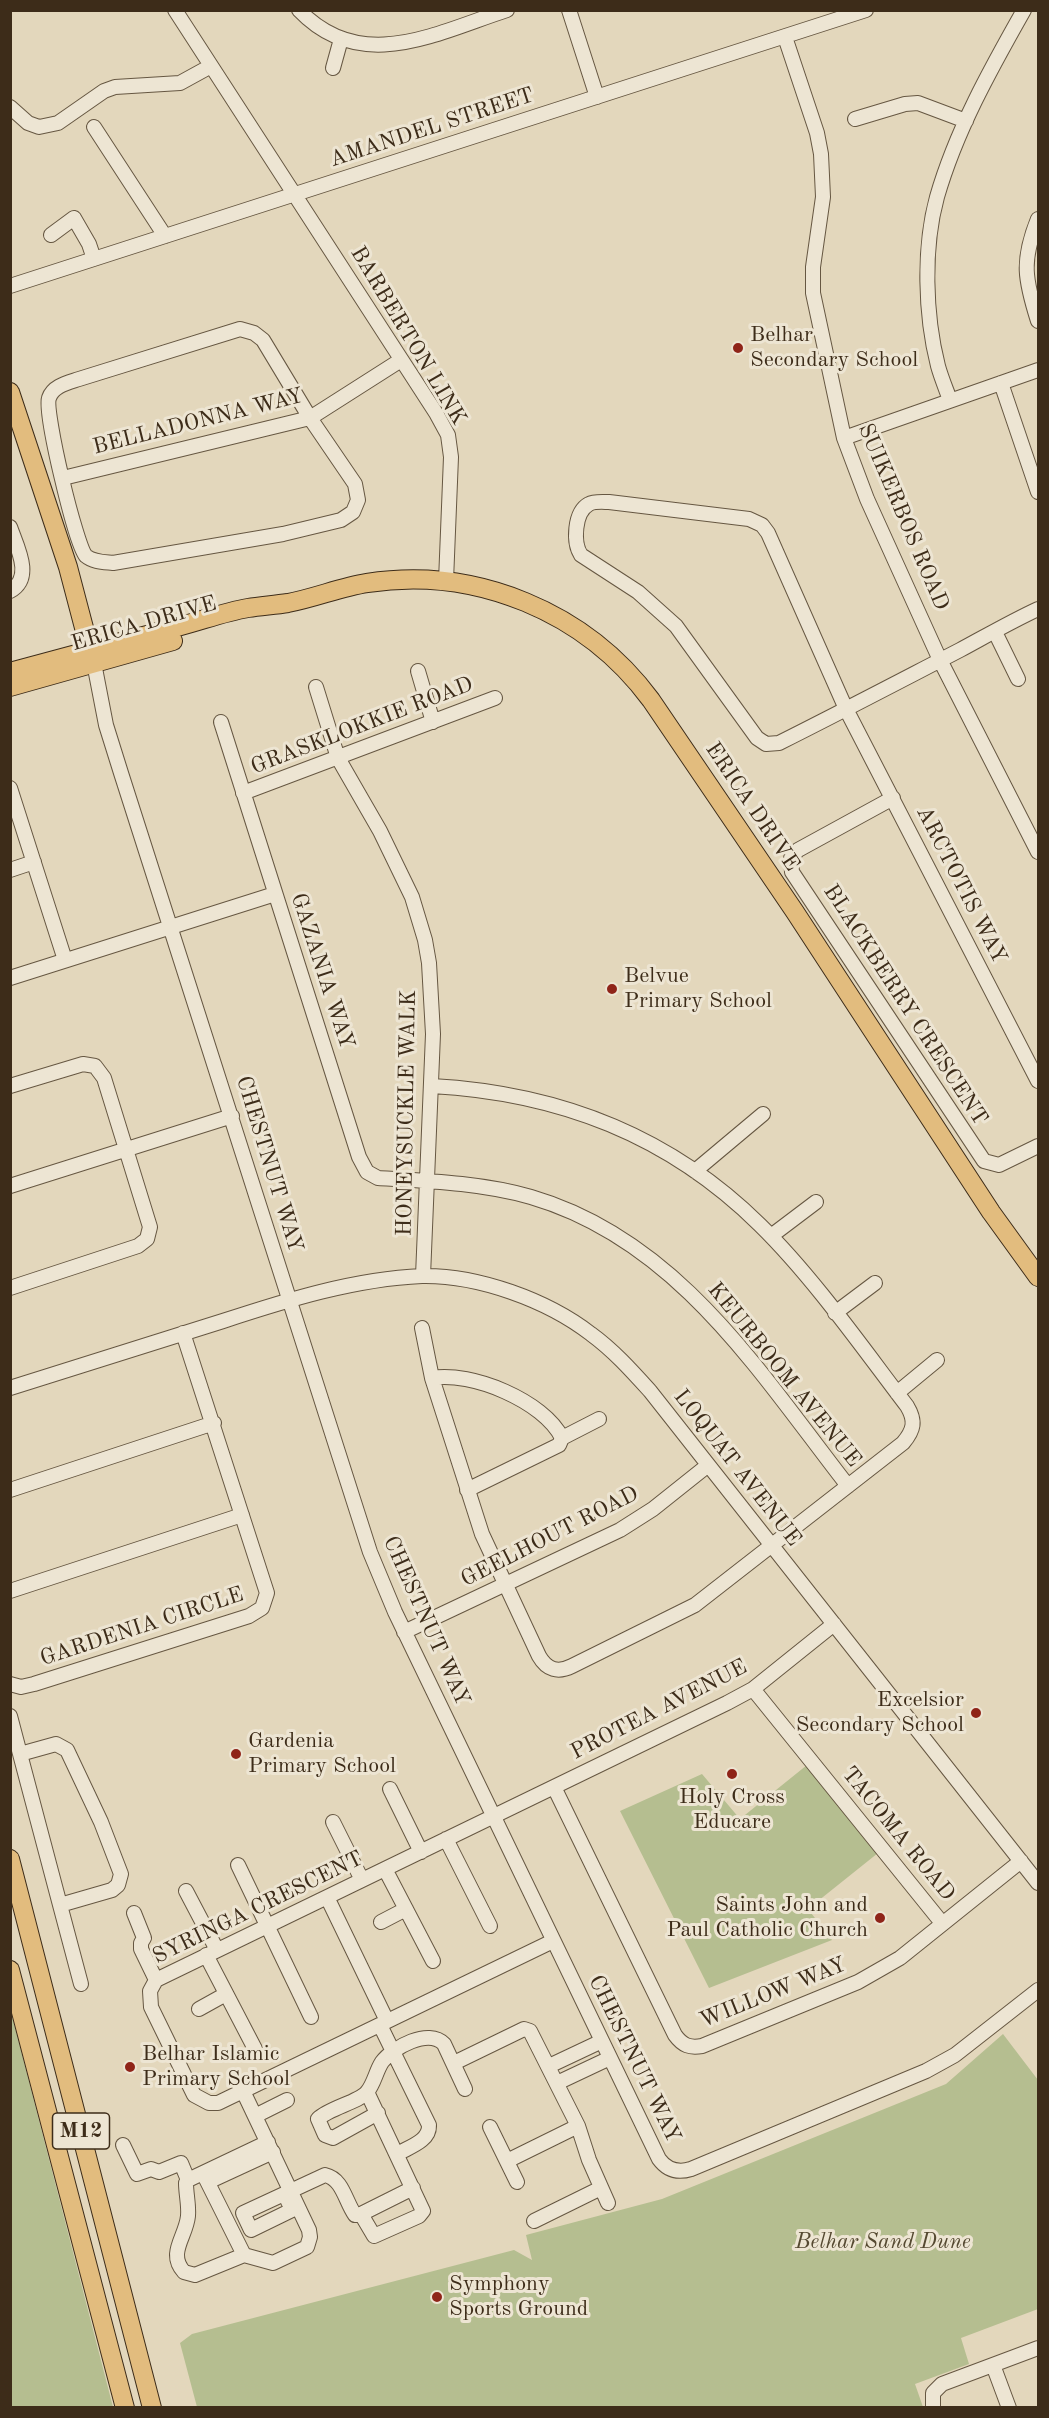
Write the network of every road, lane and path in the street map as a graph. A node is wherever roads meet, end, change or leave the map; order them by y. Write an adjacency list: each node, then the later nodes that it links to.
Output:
1 (175, 10): 11 (street, BARBERTON LINK)
2 (300, 10): 10 (street)
3 (507, 10): 8 (street)
4 (570, 10): 13 (street)
5 (866, 10): 7 (street, AMANDEL STREET)
6 (1024, 10): 16 (street)
7 (845, 14): 9 (street, AMANDEL STREET)
8 (465, 17): 10 (street)
9 (785, 37): 13 (street, AMANDEL STREET); 31 (street, SUIKERBOS ROAD)
10 (341, 39): 12 (street)
11 (211, 66): 14 (street); 18 (street, BARBERTON LINK)
12 (333, 68)
13 (597, 97): 18 (street, AMANDEL STREET)
14 (10, 107)
15 (855, 119): 16 (street)
16 (966, 121): 29 (street)
17 (94, 127): 21 (street)
18 (296, 194): 21 (street, AMANDEL STREET); 25 (street, BARBERTON LINK)
19 (1038, 219): 24 (street)
20 (51, 235): 22 (street)
21 (165, 236): 22 (street, AMANDEL STREET)
22 (94, 260): 23 (street, AMANDEL STREET)
23 (10, 286)
24 (1038, 321)
25 (401, 360): 30 (street, BELLADONNA WAY); 35 (street, BARBERTON LINK)
26 (1038, 370): 27 (street)
27 (1001, 383): 29 (street); 33 (street)
28 (10, 392): 39 (main road)
29 (950, 400): 31 (street)
30 (310, 418): 32 (street, BELLADONNA WAY); 32 (street); 32 (street)
31 (844, 438): 40 (street, SUIKERBOS ROAD)
32 (63, 478)
33 (1038, 492)
34 (10, 527): 36 (street)
35 (446, 581): 39 (main road, ERICA DRIVE); 74 (main road, ERICA DRIVE)
36 (10, 591)
37 (1038, 609): 38 (street)
38 (995, 632): 40 (street); 43 (street)
39 (92, 657): 42 (main road, ERICA DRIVE); 44 (main road, ERICA DRIVE); 58 (street, CHESTNUT WAY)
40 (940, 660): 47 (street); 54 (street, SUIKERBOS ROAD)
41 (418, 671): 49 (street)
42 (10, 672)
43 (1018, 679)
44 (10, 687)
45 (316, 687): 50 (street, HONEYSUCKLE WALK)
46 (495, 698): 49 (street, GRASKLOKKIE ROAD)
47 (846, 709): 47 (street, ARCTOTIS WAY); 53 (street, ARCTOTIS WAY)
48 (221, 722): 52 (street, GAZANIA WAY)
49 (433, 722): 50 (street, GRASKLOKKIE ROAD)
50 (338, 758): 52 (street, GRASKLOKKIE ROAD); 63 (street, HONEYSUCKLE WALK)
51 (10, 788): 55 (street)
52 (243, 793): 57 (street, GAZANIA WAY)
53 (893, 798): 61 (street, ARCTOTIS WAY); 66 (street, BLACKBERRY CRESCENT)
54 (1038, 852)
55 (34, 862): 56 (street); 59 (street)
56 (10, 870)
57 (275, 894): 58 (street); 69 (street, GAZANIA WAY)
58 (171, 926): 59 (street); 65 (street, CHESTNUT WAY)
59 (64, 960): 60 (street)
60 (10, 978)
61 (1038, 1081)
62 (10, 1086): 67 (street)
63 (432, 1086): 68 (street); 69 (street, HONEYSUCKLE WALK)
64 (763, 1114): 68 (street)
65 (232, 1116): 67 (street); 77 (street, CHESTNUT WAY)
66 (1038, 1146)
67 (126, 1149): 70 (street); 76 (street)
68 (695, 1171): 72 (street)
69 (428, 1181): 73 (street, HONEYSUCKLE WALK); 89 (street, KEURBOOM AVENUE)
70 (10, 1186)
71 (816, 1202): 72 (street)
72 (771, 1236): 78 (street)
73 (423, 1276): 77 (street, LOQUAT AVENUE); 88 (street, LOQUAT AVENUE)
74 (1038, 1277)
75 (875, 1283): 78 (street)
76 (10, 1288)
77 (289, 1300): 80 (street, LOQUAT AVENUE); 97 (street, CHESTNUT WAY)
78 (835, 1313): 84 (street)
79 (422, 1328): 82 (street)
80 (183, 1333): 83 (street, LOQUAT AVENUE); 86 (street, GARDENIA CIRCLE)
81 (937, 1360): 84 (street)
82 (432, 1378): 87 (street); 91 (street)
83 (10, 1388)
84 (897, 1393): 89 (street)
85 (599, 1419): 87 (street)
86 (214, 1424): 90 (street); 92 (street, GARDENIA CIRCLE)
87 (562, 1438): 91 (street)
88 (707, 1466): 93 (street, LOQUAT AVENUE); 94 (street, GEELHOUT ROAD)
89 (848, 1486): 93 (street)
90 (10, 1490)
91 (467, 1490): 94 (street)
92 (242, 1515): 95 (street); 98 (street, GARDENIA CIRCLE)
93 (772, 1545): 94 (street); 96 (street, LOQUAT AVENUE)
94 (505, 1585): 97 (street, GEELHOUT ROAD)
95 (10, 1591)
96 (834, 1624): 99 (street, PROTEA AVENUE); 109 (street, LOQUAT AVENUE)
97 (404, 1632): 104 (street, CHESTNUT WAY)
98 (11, 1685)
99 (753, 1689): 102 (street, PROTEA AVENUE); 120 (street, TACOMA ROAD)
100 (10, 1716): 101 (street)
101 (21, 1754): 116 (street); 116 (street)
102 (554, 1787): 104 (street, PROTEA AVENUE); 120 (street, WILLOW WAY)
103 (390, 1789): 107 (street)
104 (493, 1816): 106 (street, SYRINGA CRESCENT); 123 (street, CHESTNUT WAY)
105 (333, 1822): 112 (street)
106 (446, 1839): 107 (street, SYRINGA CRESCENT); 122 (street)
107 (421, 1852): 111 (street, SYRINGA CRESCENT)
108 (10, 1859): 166 (main road, M12)
109 (1021, 1861): 113 (street, LOQUAT AVENUE); 120 (street, WILLOW WAY)
110 (237, 1865): 121 (street)
111 (386, 1869): 112 (street, SYRINGA CRESCENT); 117 (street)
112 (362, 1880): 115 (street, SYRINGA CRESCENT)
113 (1038, 1883)
114 (186, 1891): 124 (street)
115 (327, 1897): 121 (street, SYRINGA CRESCENT); 133 (street)
116 (60, 1905): 128 (street)
117 (406, 1909): 119 (street); 125 (street)
118 (134, 1913): 127 (street)
119 (381, 1922)
120 (942, 1923)
121 (266, 1926): 124 (street, SYRINGA CRESCENT); 132 (street)
122 (490, 1926)
123 (553, 1941): 133 (street, SYRINGA CRESCENT); 134 (street, CHESTNUT WAY)
124 (212, 1953): 127 (street, SYRINGA CRESCENT); 130 (street)
125 (433, 1961)
126 (10, 1970): 165 (main road, M12)
127 (156, 1980): 142 (street, SYRINGA CRESCENT)
128 (81, 1984)
129 (1038, 1990): 137 (street, CHESTNUT WAY)
130 (226, 1994): 131 (street); 135 (street)
131 (199, 2009)
132 (311, 2017)
133 (384, 2023): 136 (street); 142 (street, SYRINGA CRESCENT)
134 (602, 2041): 137 (street, CHESTNUT WAY); 139 (street)
135 (255, 2049)
136 (393, 2051): 138 (street); 143 (street); 151 (street)
137 (610, 2058): 140 (street)
138 (454, 2063): 139 (street); 141 (street)
139 (549, 2066): 140 (street)
140 (557, 2083): 147 (street)
141 (465, 2089)
142 (243, 2091): 146 (street)
143 (367, 2092): 145 (street); 145 (street)
144 (287, 2100): 146 (street)
145 (378, 2114): 151 (street)
146 (255, 2116): 150 (street)
147 (578, 2126): 152 (street); 157 (street)
148 (490, 2127): 152 (street)
149 (123, 2145): 154 (street)
150 (270, 2147): 153 (street); 158 (street)
151 (397, 2154): 156 (street)
152 (507, 2161): 155 (street)
153 (206, 2178): 154 (street); 162 (street)
154 (188, 2180): 162 (street)
155 (517, 2182)
156 (413, 2188): 160 (street); 160 (street)
157 (601, 2188): 159 (street); 161 (street)
158 (287, 2192): 160 (street); 162 (street)
159 (608, 2203)
160 (361, 2214)
161 (534, 2221)
162 (244, 2255)
163 (1038, 2349): 164 (street)
164 (993, 2365): 167 (street); 168 (street)
165 (125, 2408)
166 (152, 2408)
167 (933, 2408)
168 (1009, 2408)

